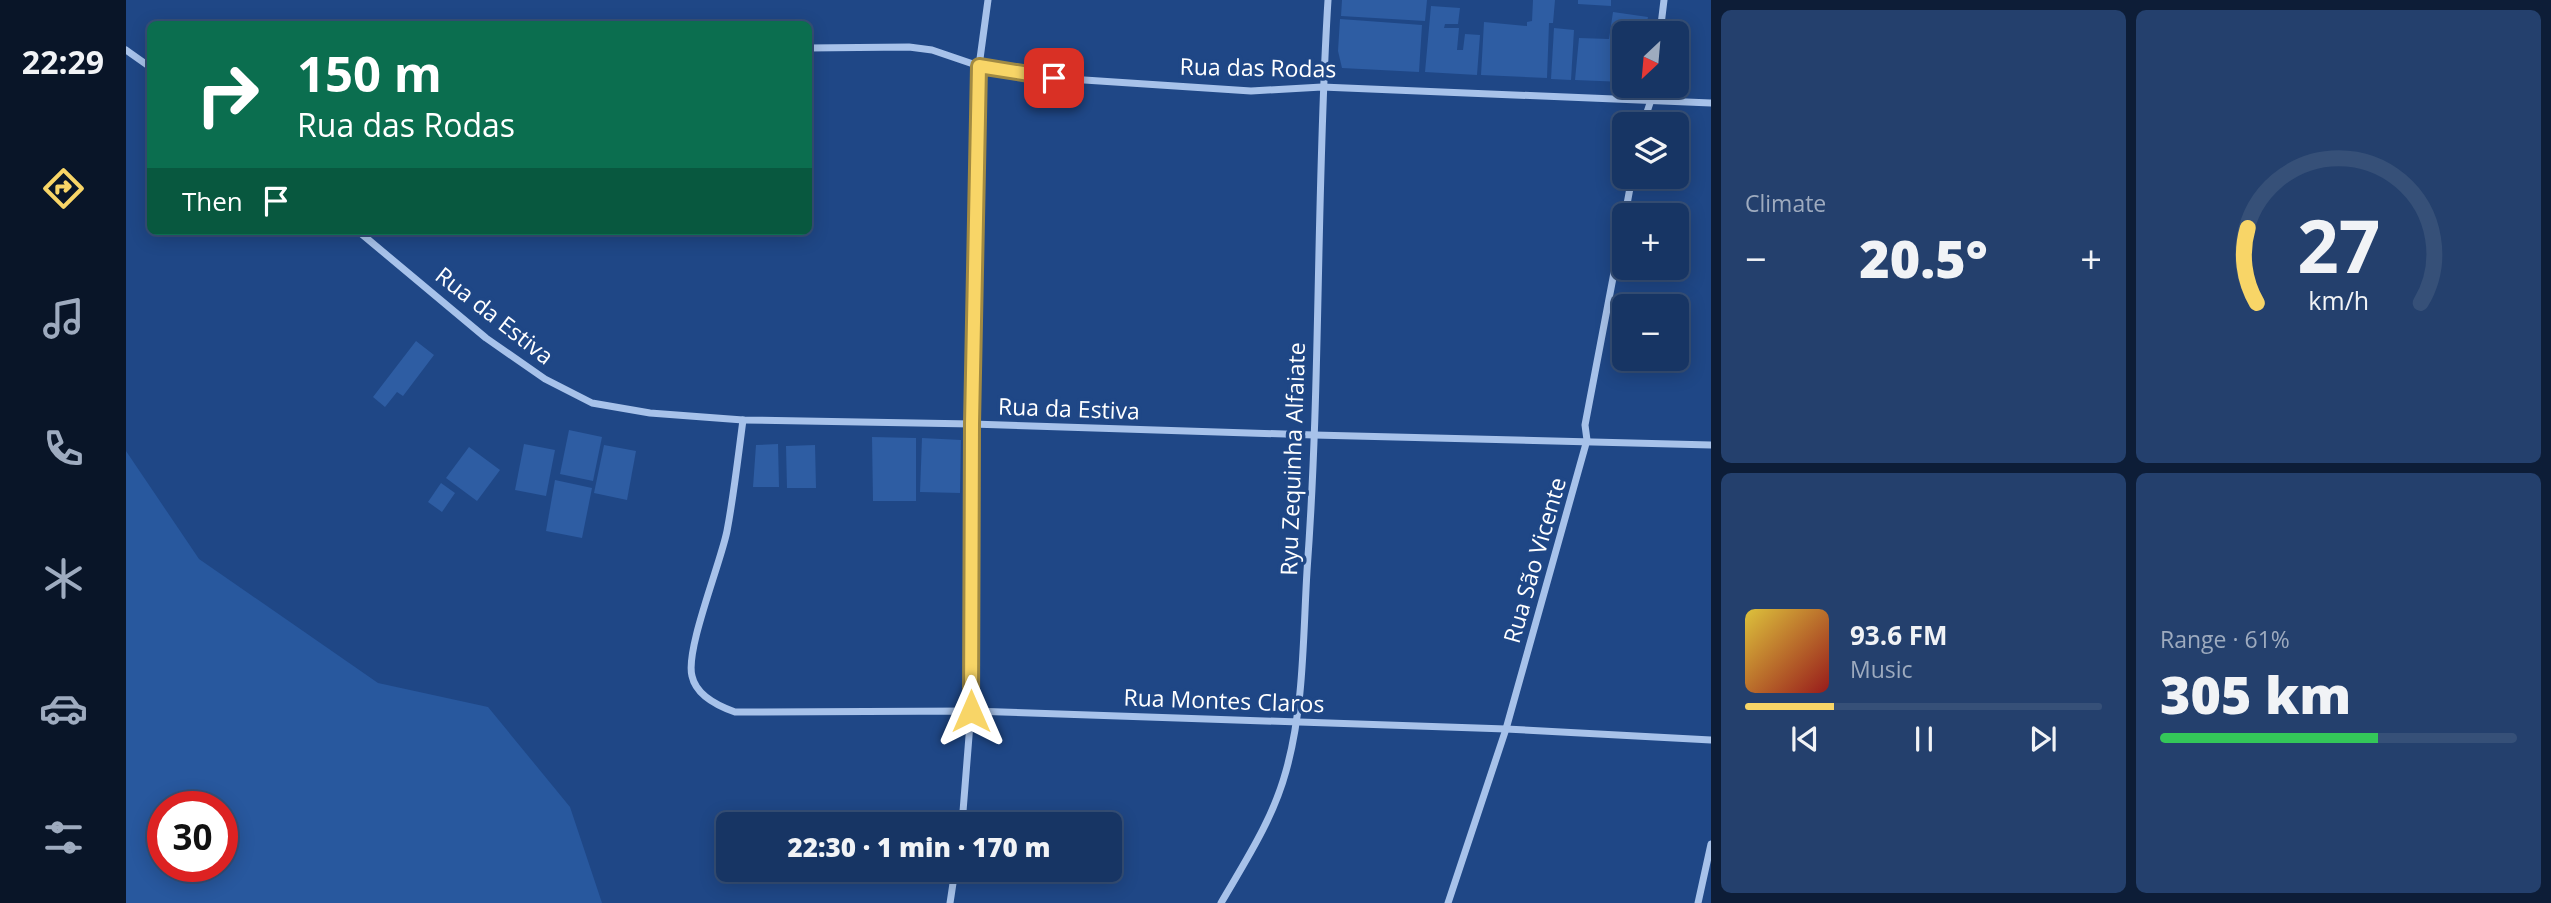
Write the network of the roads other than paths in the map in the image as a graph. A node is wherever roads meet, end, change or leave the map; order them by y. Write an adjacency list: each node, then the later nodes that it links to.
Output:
1 (988, 0): 8 (street)
2 (1328, 0): 9 (street, Ryu Zequinha Alfaiate)
3 (1664, 0): 4 (street)
4 (1661, 21)
5 (812, 48): 8 (street, Rua das Rodas)
6 (126, 50): 7 (street)
7 (147, 65)
8 (979, 66): 9 (street, Rua das Rodas); 16 (street)
9 (1322, 87): 10 (street, Rua das Rodas); 17 (street, Ryu Zequinha Alfaiate)
10 (1651, 100): 11 (street, Rua das Rodas); 12 (street)
11 (1711, 103)
12 (1647, 112)
13 (363, 235): 15 (street, Rua da Estiva)
14 (1613, 280): 18 (street, Rua São Vicente)
15 (743, 420): 16 (street, Rua da Estiva); 20 (street, Rua Montes Claros)
16 (972, 424): 17 (street, Rua da Estiva); 20 (street)
17 (1314, 435): 18 (street, Rua da Estiva); 21 (street, Ryu Zequinha Alfaiate)
18 (1587, 440): 19 (street, Rua da Estiva); 22 (street, Rua São Vicente)
19 (1711, 444)
20 (971, 711): 21 (street, Rua Montes Claros); 24 (street)
21 (1297, 721): 22 (street, Rua Montes Claros); 28 (street, Ryu Zequinha Alfaiate)
22 (1506, 729): 23 (street, Rua Montes Claros); 29 (street, Rua São Vicente)
23 (1711, 740)
24 (963, 812)
25 (1711, 844): 30 (street)
26 (953, 882): 27 (street)
27 (950, 903)
28 (1221, 903)
29 (1447, 903)
30 (1698, 903)

